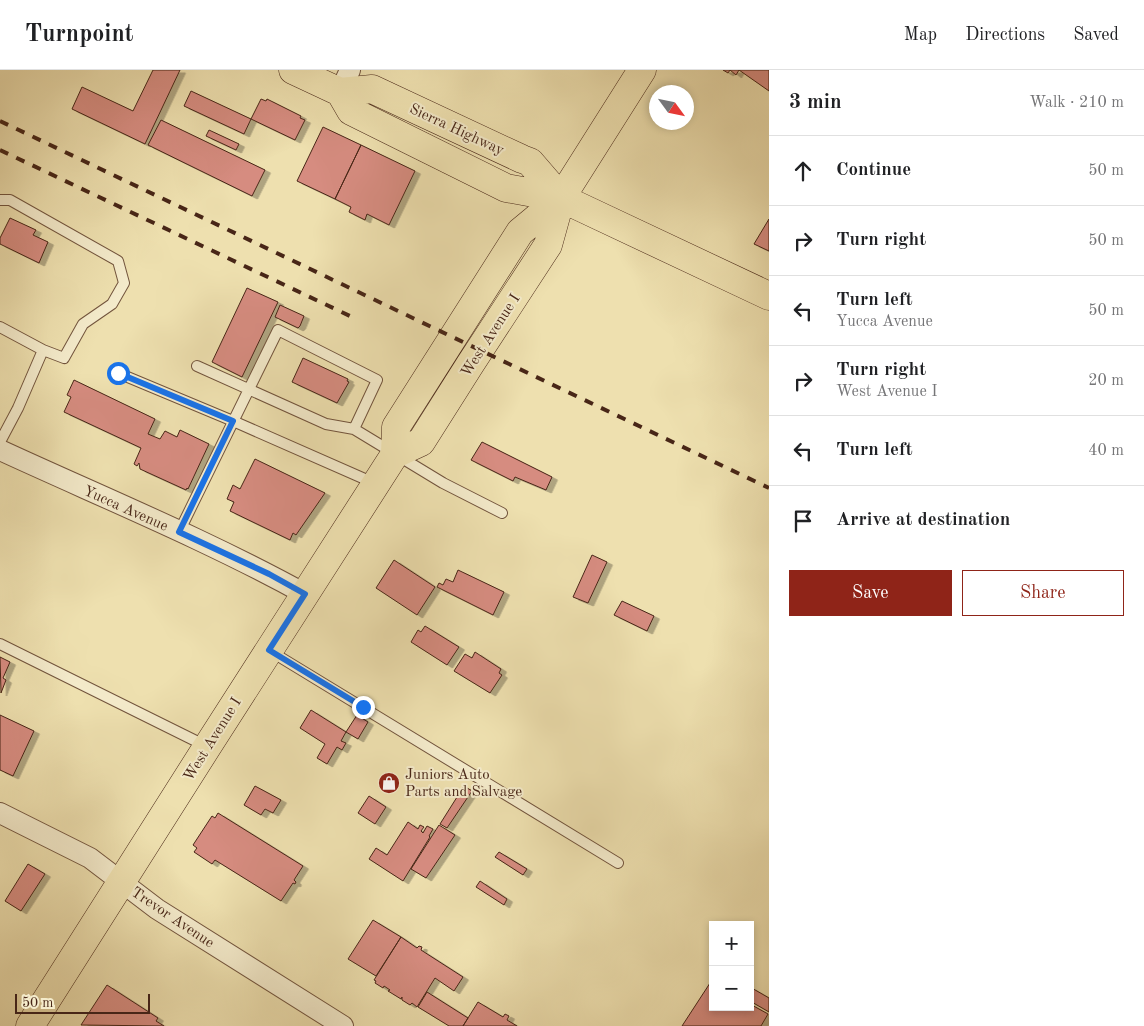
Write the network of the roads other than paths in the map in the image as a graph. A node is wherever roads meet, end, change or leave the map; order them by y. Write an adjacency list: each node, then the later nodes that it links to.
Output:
1 (293, 70): 3 (main road, Sierra Highway)
2 (642, 70): 4 (main road, West Avenue I)
3 (345, 81): 4 (main road, Sierra Highway)
4 (560, 198): 6 (main road, Sierra Highway); 16 (main road, West Avenue I)
5 (0, 200): 8 (lane)
6 (769, 296)
7 (0, 327): 8 (lane)
8 (43, 350): 14 (lane)
9 (197, 366): 11 (lane)
10 (118, 373): 12 (lane)
11 (248, 389): 12 (lane); 13 (lane); 13 (lane)
12 (233, 421): 17 (lane); 19 (lane)
13 (354, 429): 16 (lane)
14 (0, 442)
15 (0, 450): 19 (street, Yucca Avenue)
16 (395, 454): 17 (main road, West Avenue I); 18 (lane)
17 (376, 484): 20 (main road, West Avenue I)
18 (502, 513)
19 (179, 532): 20 (street, Yucca Avenue)
20 (305, 594): 22 (main road, West Avenue I)
21 (0, 644): 23 (lane)
22 (269, 650): 23 (main road, West Avenue I); 25 (lane)
23 (207, 747): 26 (main road, West Avenue I)
24 (0, 813): 26 (street, Trevor Avenue)
25 (618, 863)
26 (123, 882): 27 (main road, West Avenue I); 28 (street, Trevor Avenue)
27 (30, 1026)
28 (343, 1026)

